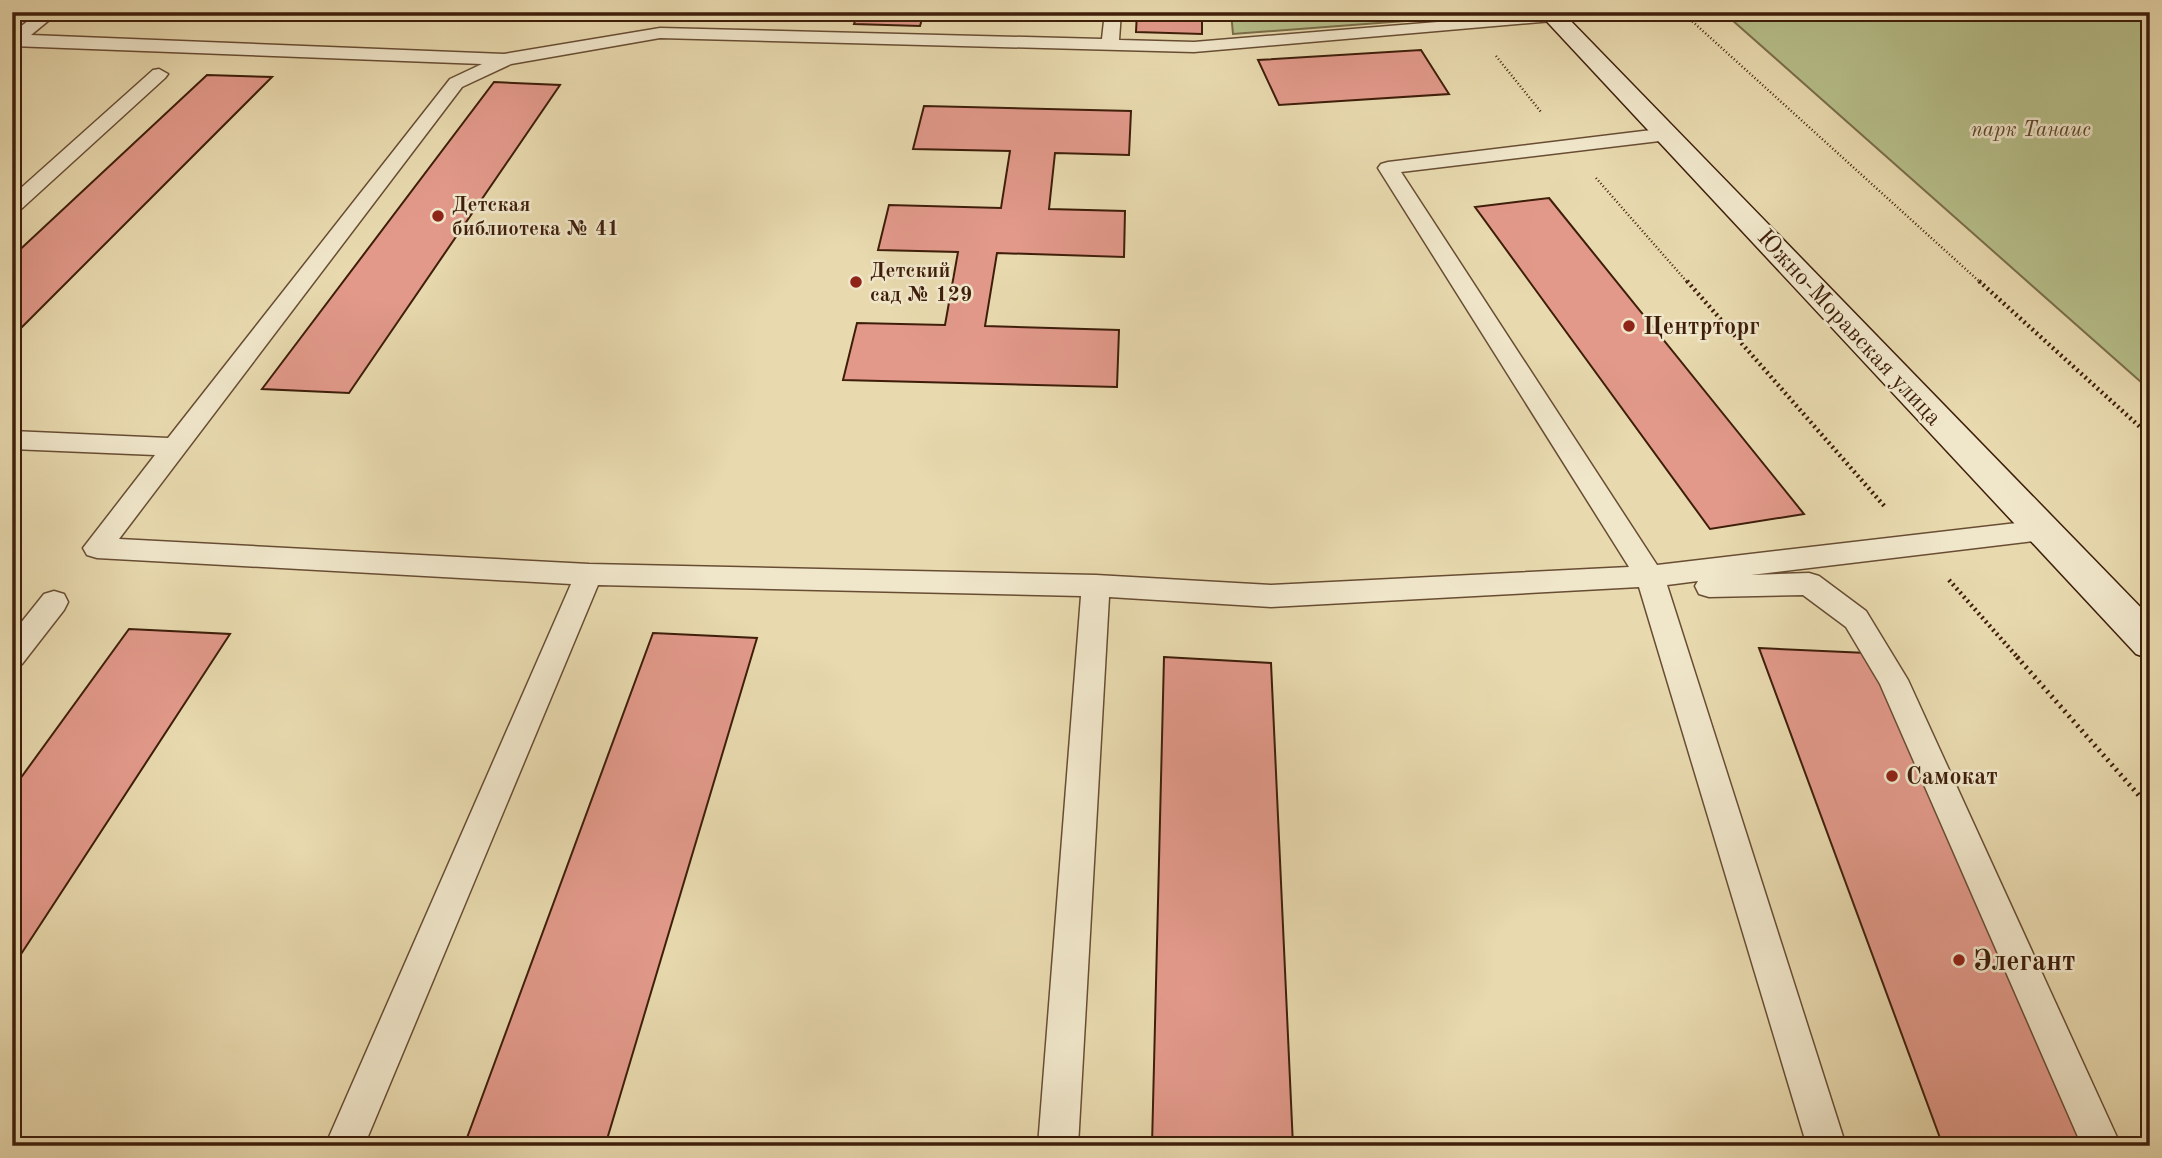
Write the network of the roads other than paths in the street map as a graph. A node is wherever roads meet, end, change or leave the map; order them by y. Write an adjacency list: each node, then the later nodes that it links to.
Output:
1 (51, 12): 4 (lane)
2 (1113, 12): 5 (lane)
3 (1551, 14): 5 (lane); 8 (main road, Южно-Моравская улица)
4 (13, 41): 6 (lane)
5 (1110, 45): 6 (lane)
6 (506, 59): 11 (lane)
7 (159, 74): 9 (lane)
8 (1668, 134): 12 (main road, Южно-Моравская улица); 14 (lane)
9 (12, 207)
10 (12, 440): 11 (lane)
11 (174, 447): 13 (lane)
12 (2042, 530): 14 (lane); 17 (main road, Южно-Моравская улица)
13 (589, 574): 15 (lane); 19 (lane)
14 (1652, 582): 15 (lane); 21 (lane); 22 (lane)
15 (1096, 586): 20 (lane)
16 (54, 602): 18 (lane)
17 (2150, 643)
18 (12, 656)
19 (344, 1146)
20 (1058, 1146)
21 (1827, 1146)
22 (2102, 1146)

